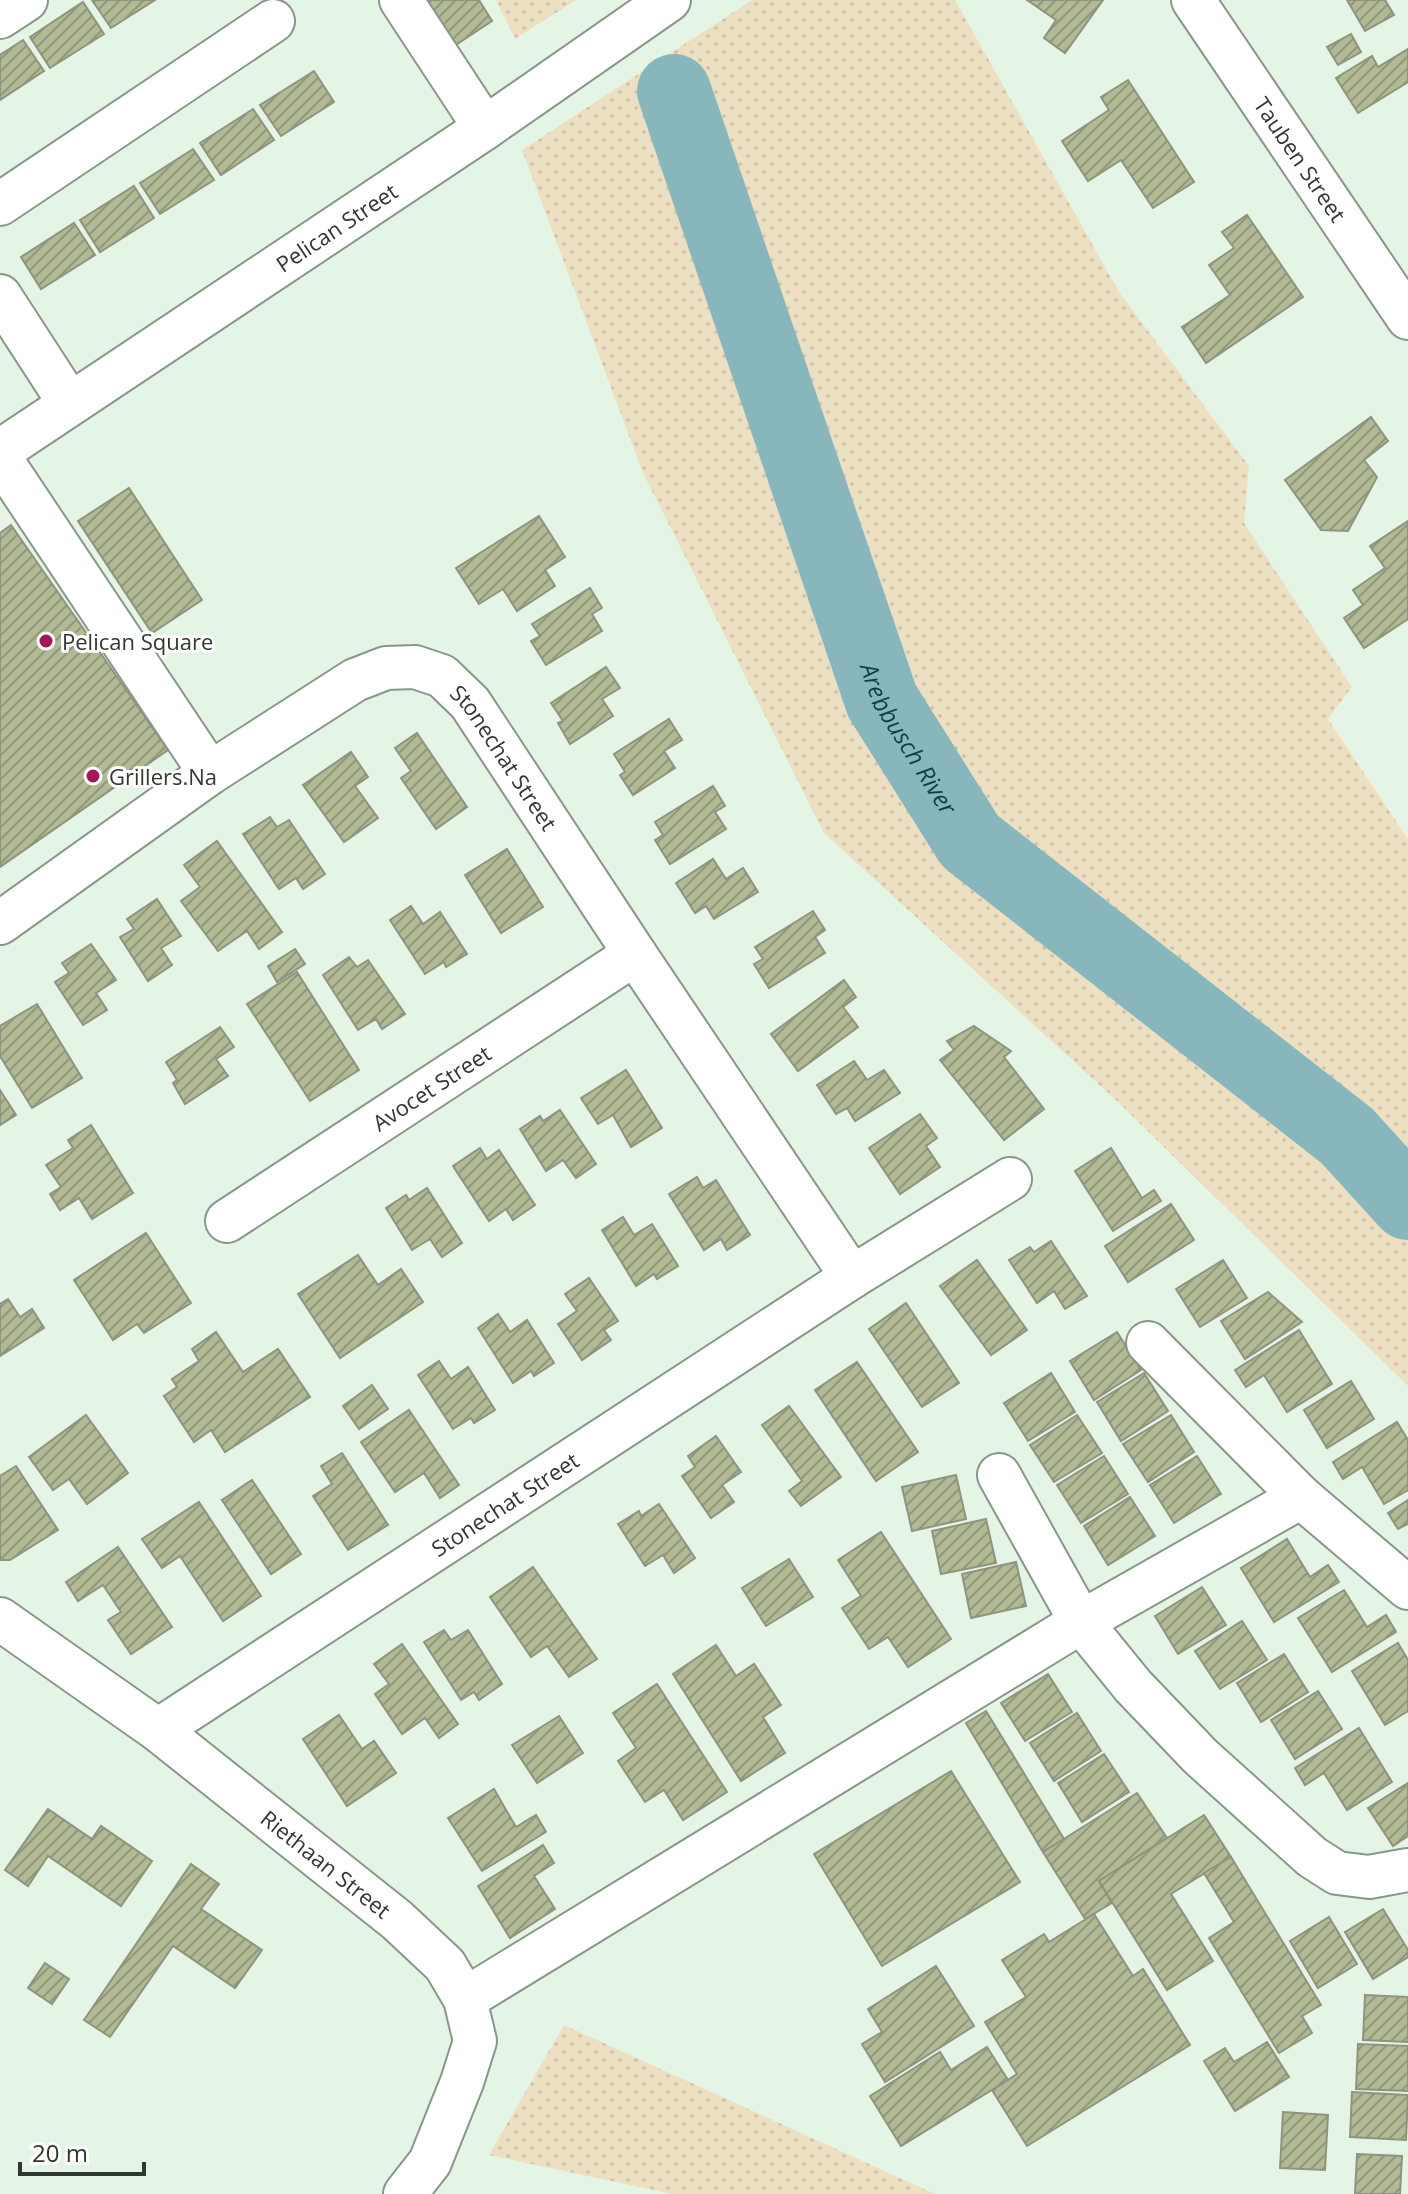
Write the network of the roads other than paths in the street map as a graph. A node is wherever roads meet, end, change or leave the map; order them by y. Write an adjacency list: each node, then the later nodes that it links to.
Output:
1 (26, 0): 5 (street)
2 (401, 0): 7 (street)
3 (669, 0): 7 (street, Pelican Street)
4 (1193, 0): 10 (street, Tauben Street)
5 (0, 17)
6 (273, 21): 8 (street)
7 (485, 128): 11 (street, Pelican Street)
8 (0, 204)
9 (0, 296): 11 (street)
10 (1403, 301)
11 (70, 404): 12 (street, Pelican Street)
12 (0, 451)
13 (0, 458): 14 (street)
14 (210, 773): 15 (street, Stonechat Street); 16 (street, Stonechat Street)
15 (0, 923)
16 (635, 954): 18 (street, Avocet Street); 19 (street, Stonechat Street)
17 (1010, 1179): 19 (street, Stonechat Street)
18 (227, 1221)
19 (852, 1277): 26 (street, Stonechat Street)
20 (1148, 1343): 22 (street)
21 (999, 1475): 25 (street)
22 (1301, 1497): 23 (street); 25 (street)
23 (1408, 1588)
24 (0, 1619): 26 (street, Riethaan Street)
25 (1081, 1622): 27 (street); 28 (street)
26 (158, 1730): 28 (street, Riethaan Street)
27 (1408, 1870)
28 (465, 1999): 29 (street, Riethaan Street)
29 (405, 2194)

